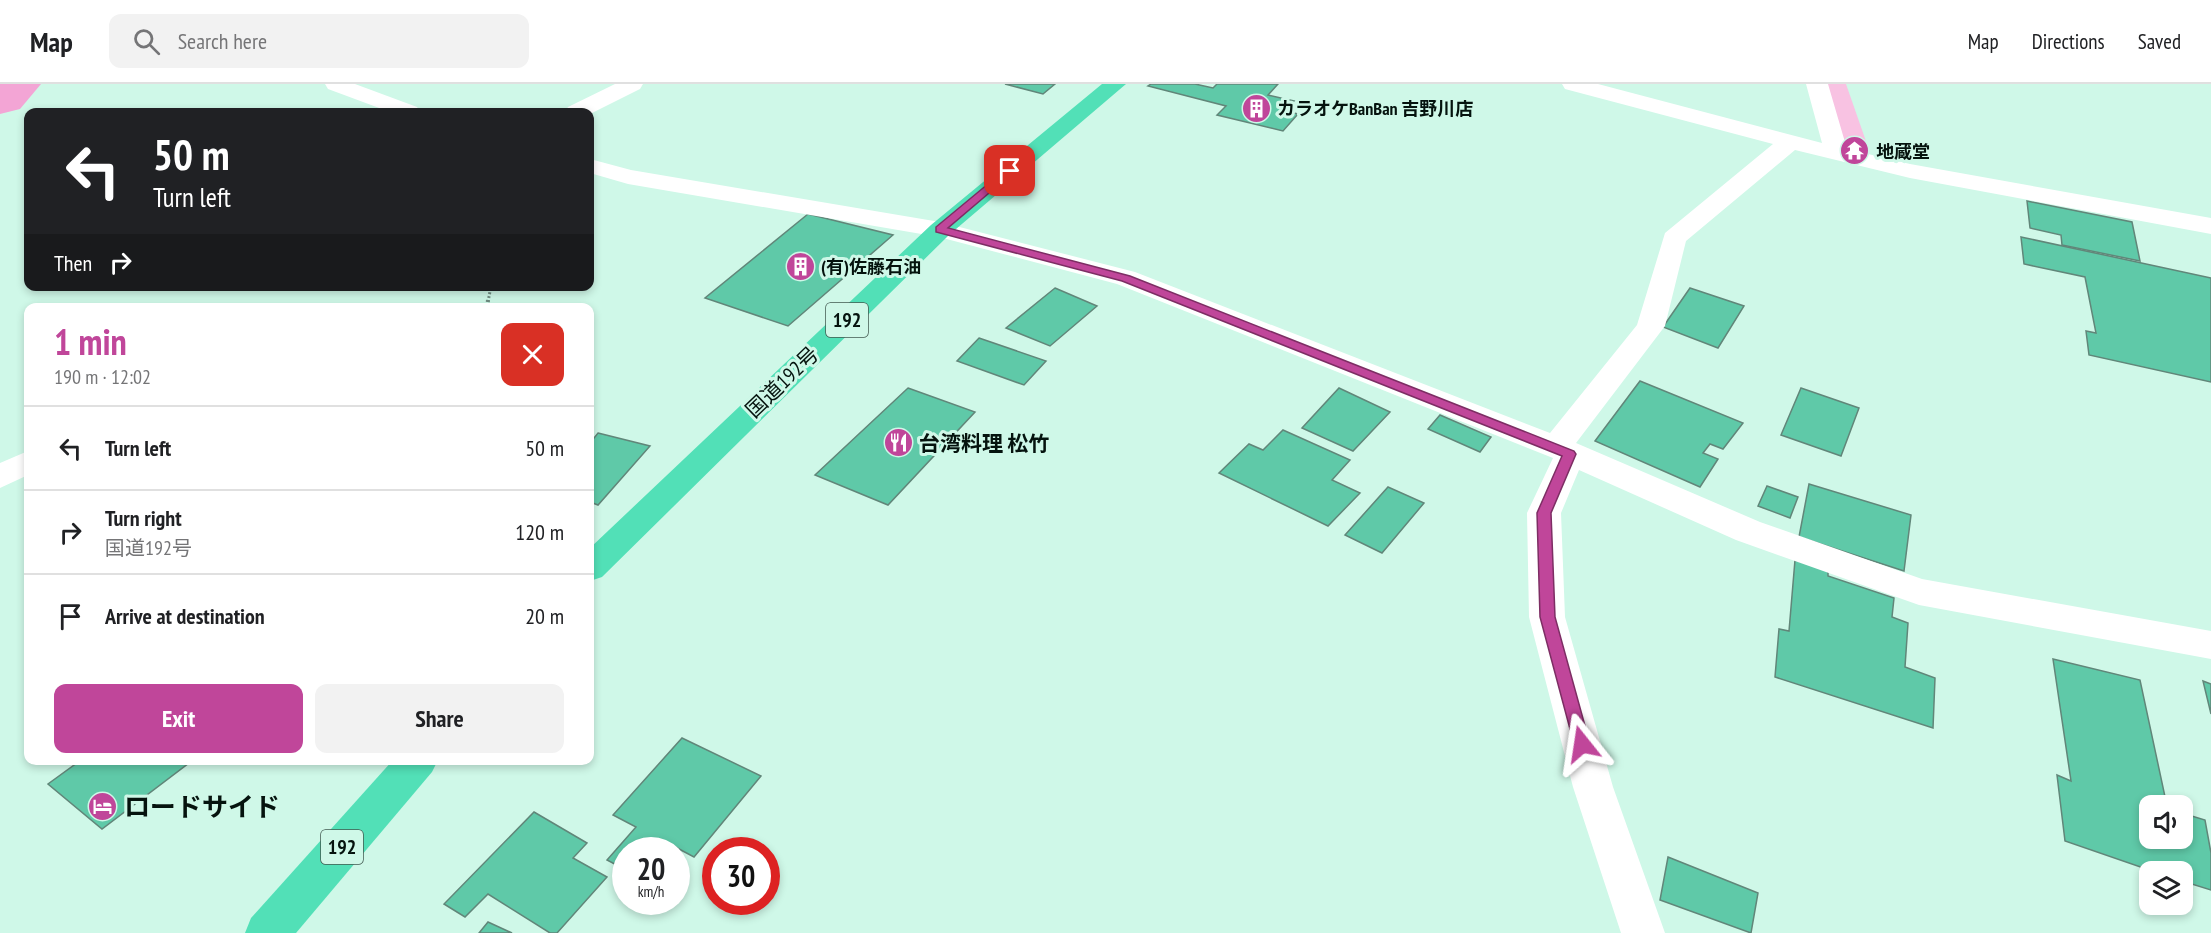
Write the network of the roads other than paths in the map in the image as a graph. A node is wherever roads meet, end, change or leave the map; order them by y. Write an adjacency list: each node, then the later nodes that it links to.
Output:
1 (336, 84): 6 (street)
2 (632, 84): 7 (street)
3 (1115, 84): 12 (highway, 国道192号 / 192)
4 (1573, 84): 8 (street)
5 (1817, 84): 9 (street)
6 (399, 108)
7 (584, 108)
8 (1790, 142): 9 (street); 13 (street)
9 (1837, 154): 11 (street)
10 (594, 167): 12 (street)
11 (2211, 226)
12 (940, 230): 13 (street); 16 (highway, 国道192号 / 192)
13 (1563, 450): 17 (street); 20 (street)
14 (24, 464): 15 (street)
15 (0, 477)
16 (594, 564)
17 (2211, 645)
18 (414, 765): 19 (highway, 192)
19 (267, 933)
20 (1643, 933)

